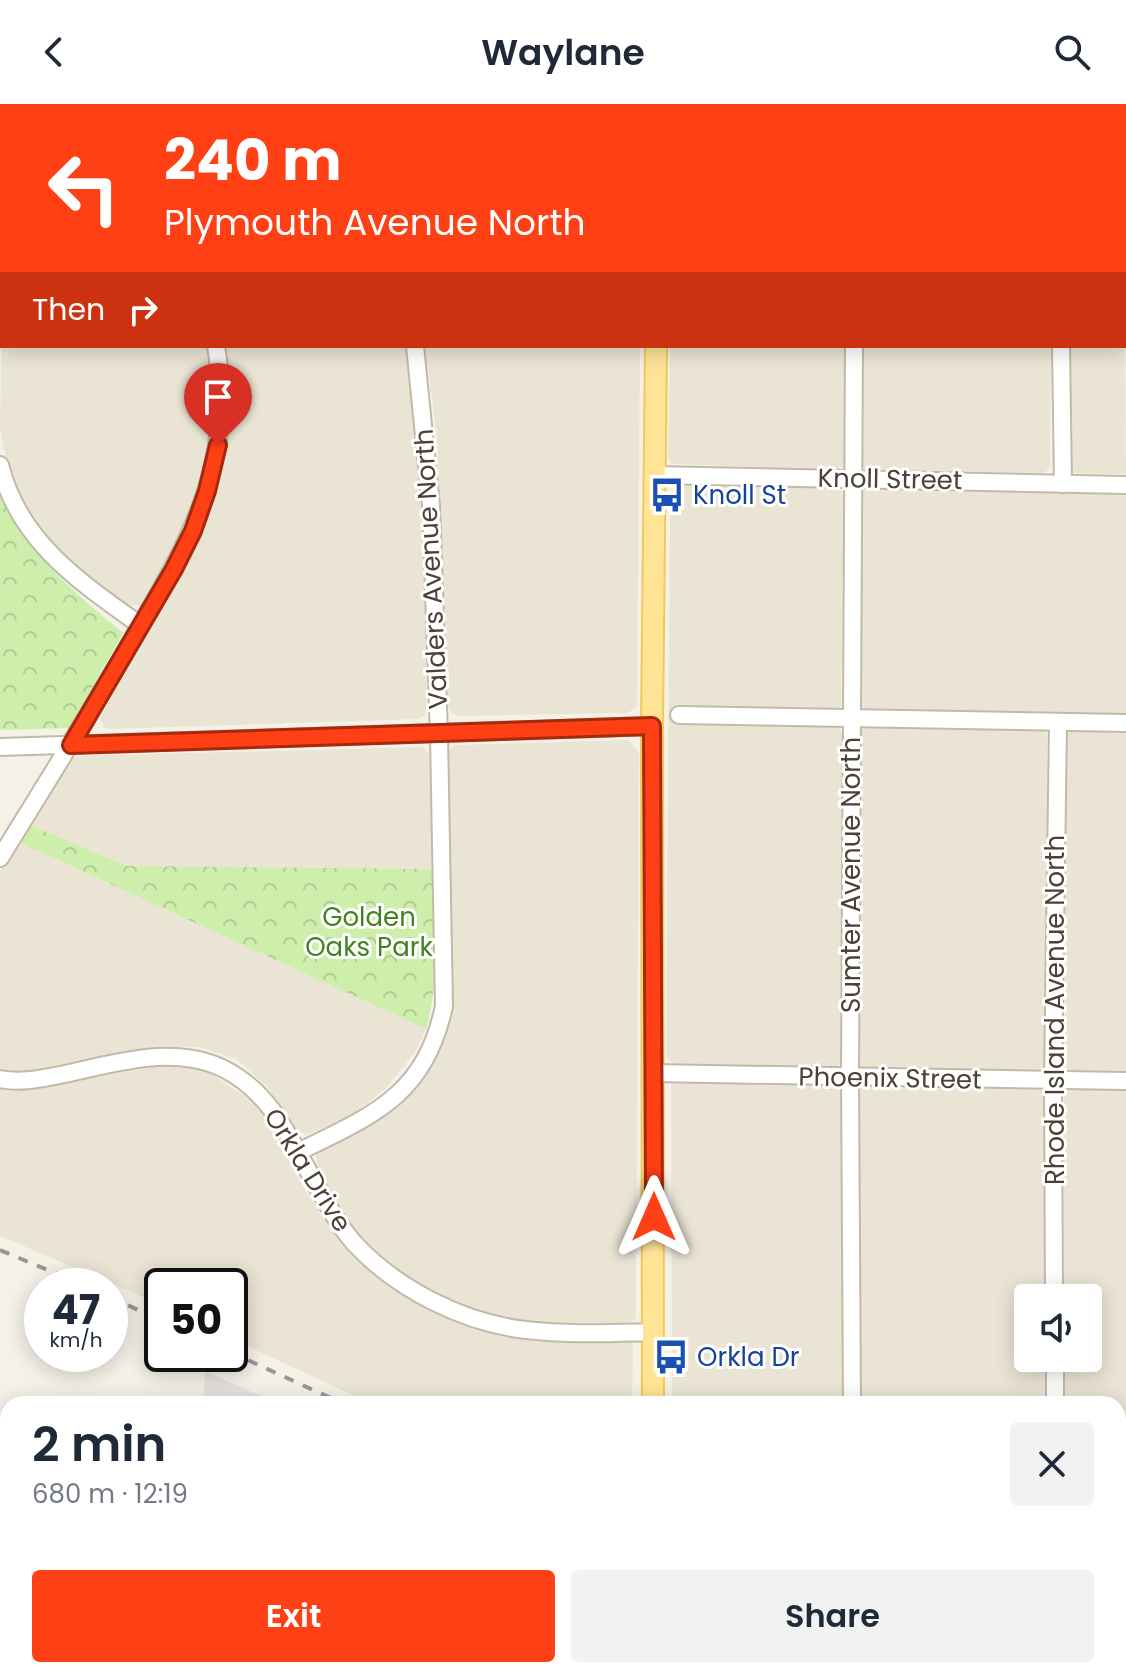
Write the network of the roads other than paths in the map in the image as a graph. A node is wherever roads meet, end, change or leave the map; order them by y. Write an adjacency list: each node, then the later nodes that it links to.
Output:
1 (216, 348): 11 (street)
2 (415, 348): 17 (street, Valders Avenue North)
3 (656, 348): 7 (main road)
4 (854, 348): 8 (street, Sumter Avenue North)
5 (1061, 348): 9 (street)
6 (0, 465): 11 (street)
7 (654, 475): 8 (street, Knoll Street); 16 (main road)
8 (853, 478): 9 (street, Knoll Street); 13 (street, Sumter Avenue North)
9 (1063, 484): 10 (street, Knoll Street)
10 (1126, 485)
11 (140, 625): 18 (street)
12 (679, 715): 13 (street)
13 (851, 718): 14 (street); 22 (street, Sumter Avenue North)
14 (1058, 723): 15 (street); 24 (street, Rhode Island Avenue North)
15 (1126, 723)
16 (652, 726): 17 (street); 21 (main road)
17 (439, 735): 18 (street); 26 (street, Valders Avenue North)
18 (71, 745): 19 (street); 20 (street)
19 (0, 747)
20 (0, 858)
21 (653, 1073): 22 (street, Phoenix Street); 28 (main road)
22 (850, 1077): 24 (street, Phoenix Street); 31 (street, Sumter Avenue North)
23 (0, 1079): 26 (street, Orkla Drive)
24 (1053, 1080): 25 (street, Phoenix Street); 27 (street, Rhode Island Avenue North)
25 (1126, 1081)
26 (298, 1152): 28 (street, Orkla Drive)
27 (1054, 1284)
28 (654, 1332): 30 (main road)
29 (1055, 1372): 32 (street)
30 (653, 1396)
31 (852, 1396)
32 (1055, 1396)

